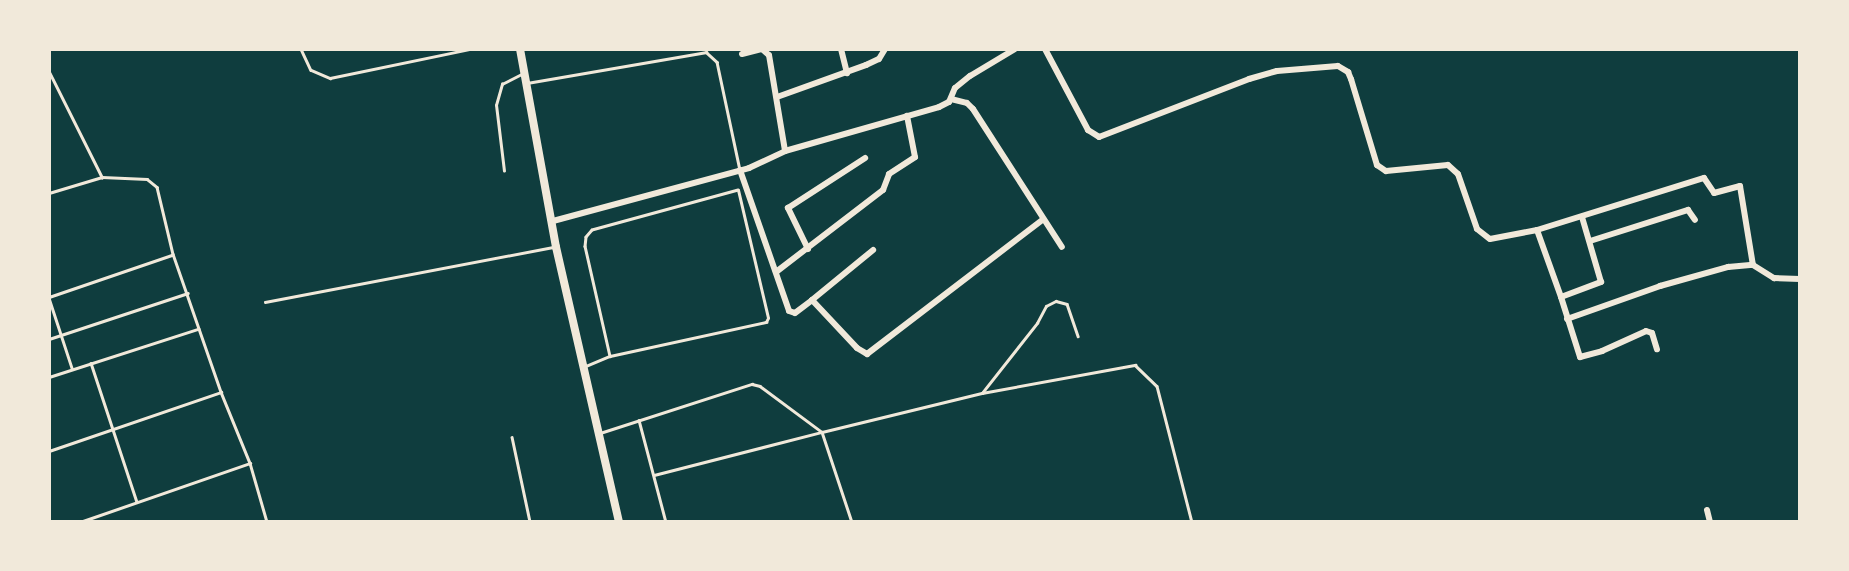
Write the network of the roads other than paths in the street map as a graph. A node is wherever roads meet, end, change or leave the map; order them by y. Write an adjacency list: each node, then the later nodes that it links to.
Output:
1 (301, 49): 2 (lane)
2 (470, 49)
3 (520, 49): 12 (main road)
4 (711, 49): 10 (lane)
5 (841, 49): 13 (street)
6 (885, 49): 13 (street)
7 (1015, 49): 16 (street)
8 (1045, 49): 28 (street)
9 (742, 54): 15 (street)
10 (713, 55): 14 (lane); 20 (lane)
11 (49, 71): 22 (lane)
12 (525, 73): 14 (main road); 21 (lane)
13 (848, 73): 15 (street)
14 (527, 83): 27 (main road)
15 (777, 97): 18 (street)
16 (951, 99): 17 (street); 25 (street)
17 (907, 116): 18 (street); 32 (street)
18 (785, 151): 20 (street)
19 (865, 158): 32 (street)
20 (740, 170): 27 (street); 36 (street)
21 (504, 171)
22 (102, 177): 23 (lane); 34 (lane)
23 (49, 193)
24 (1583, 217): 28 (street); 29 (street); 35 (street)
25 (1042, 220): 31 (street); 41 (street)
26 (1695, 220): 29 (street)
27 (553, 221): 30 (main road)
28 (1537, 230): 39 (street)
29 (1590, 241): 39 (street)
30 (556, 247): 42 (lane); 51 (main road)
31 (1062, 247)
32 (808, 249): 36 (street)
33 (873, 250): 41 (street)
34 (173, 254): 38 (lane); 40 (lane)
35 (1753, 265): 37 (street); 43 (street)
36 (776, 272): 41 (street)
37 (1800, 279)
38 (188, 293): 44 (lane); 45 (lane)
39 (1562, 297): 43 (street)
40 (49, 298): 45 (lane)
41 (812, 300)
42 (265, 302)
43 (1567, 319): 48 (street)
44 (198, 329): 50 (lane); 54 (lane)
45 (62, 335): 47 (lane); 52 (lane)
46 (1078, 336): 55 (lane)
47 (49, 339)
48 (1657, 349)
49 (610, 356): 49 (lane); 51 (lane)
50 (91, 363): 52 (lane); 57 (lane)
51 (583, 366): 59 (main road)
52 (72, 369): 53 (lane)
53 (49, 377)
54 (221, 392): 57 (lane); 62 (lane)
55 (982, 393): 58 (lane); 72 (lane)
56 (639, 420): 58 (lane); 59 (lane); 63 (lane)
57 (112, 429): 61 (lane); 64 (lane)
58 (822, 432): 63 (lane); 71 (lane)
59 (600, 433): 69 (main road)
60 (512, 437): 68 (lane)
61 (49, 451)
62 (250, 463): 64 (lane); 67 (lane)
63 (654, 475): 70 (lane)
64 (137, 502): 66 (lane)
65 (1707, 510): 73 (street)
66 (80, 522)
67 (267, 522)
68 (530, 522)
69 (619, 522)
70 (666, 522)
71 (852, 522)
72 (1192, 522)
73 (1710, 522)

